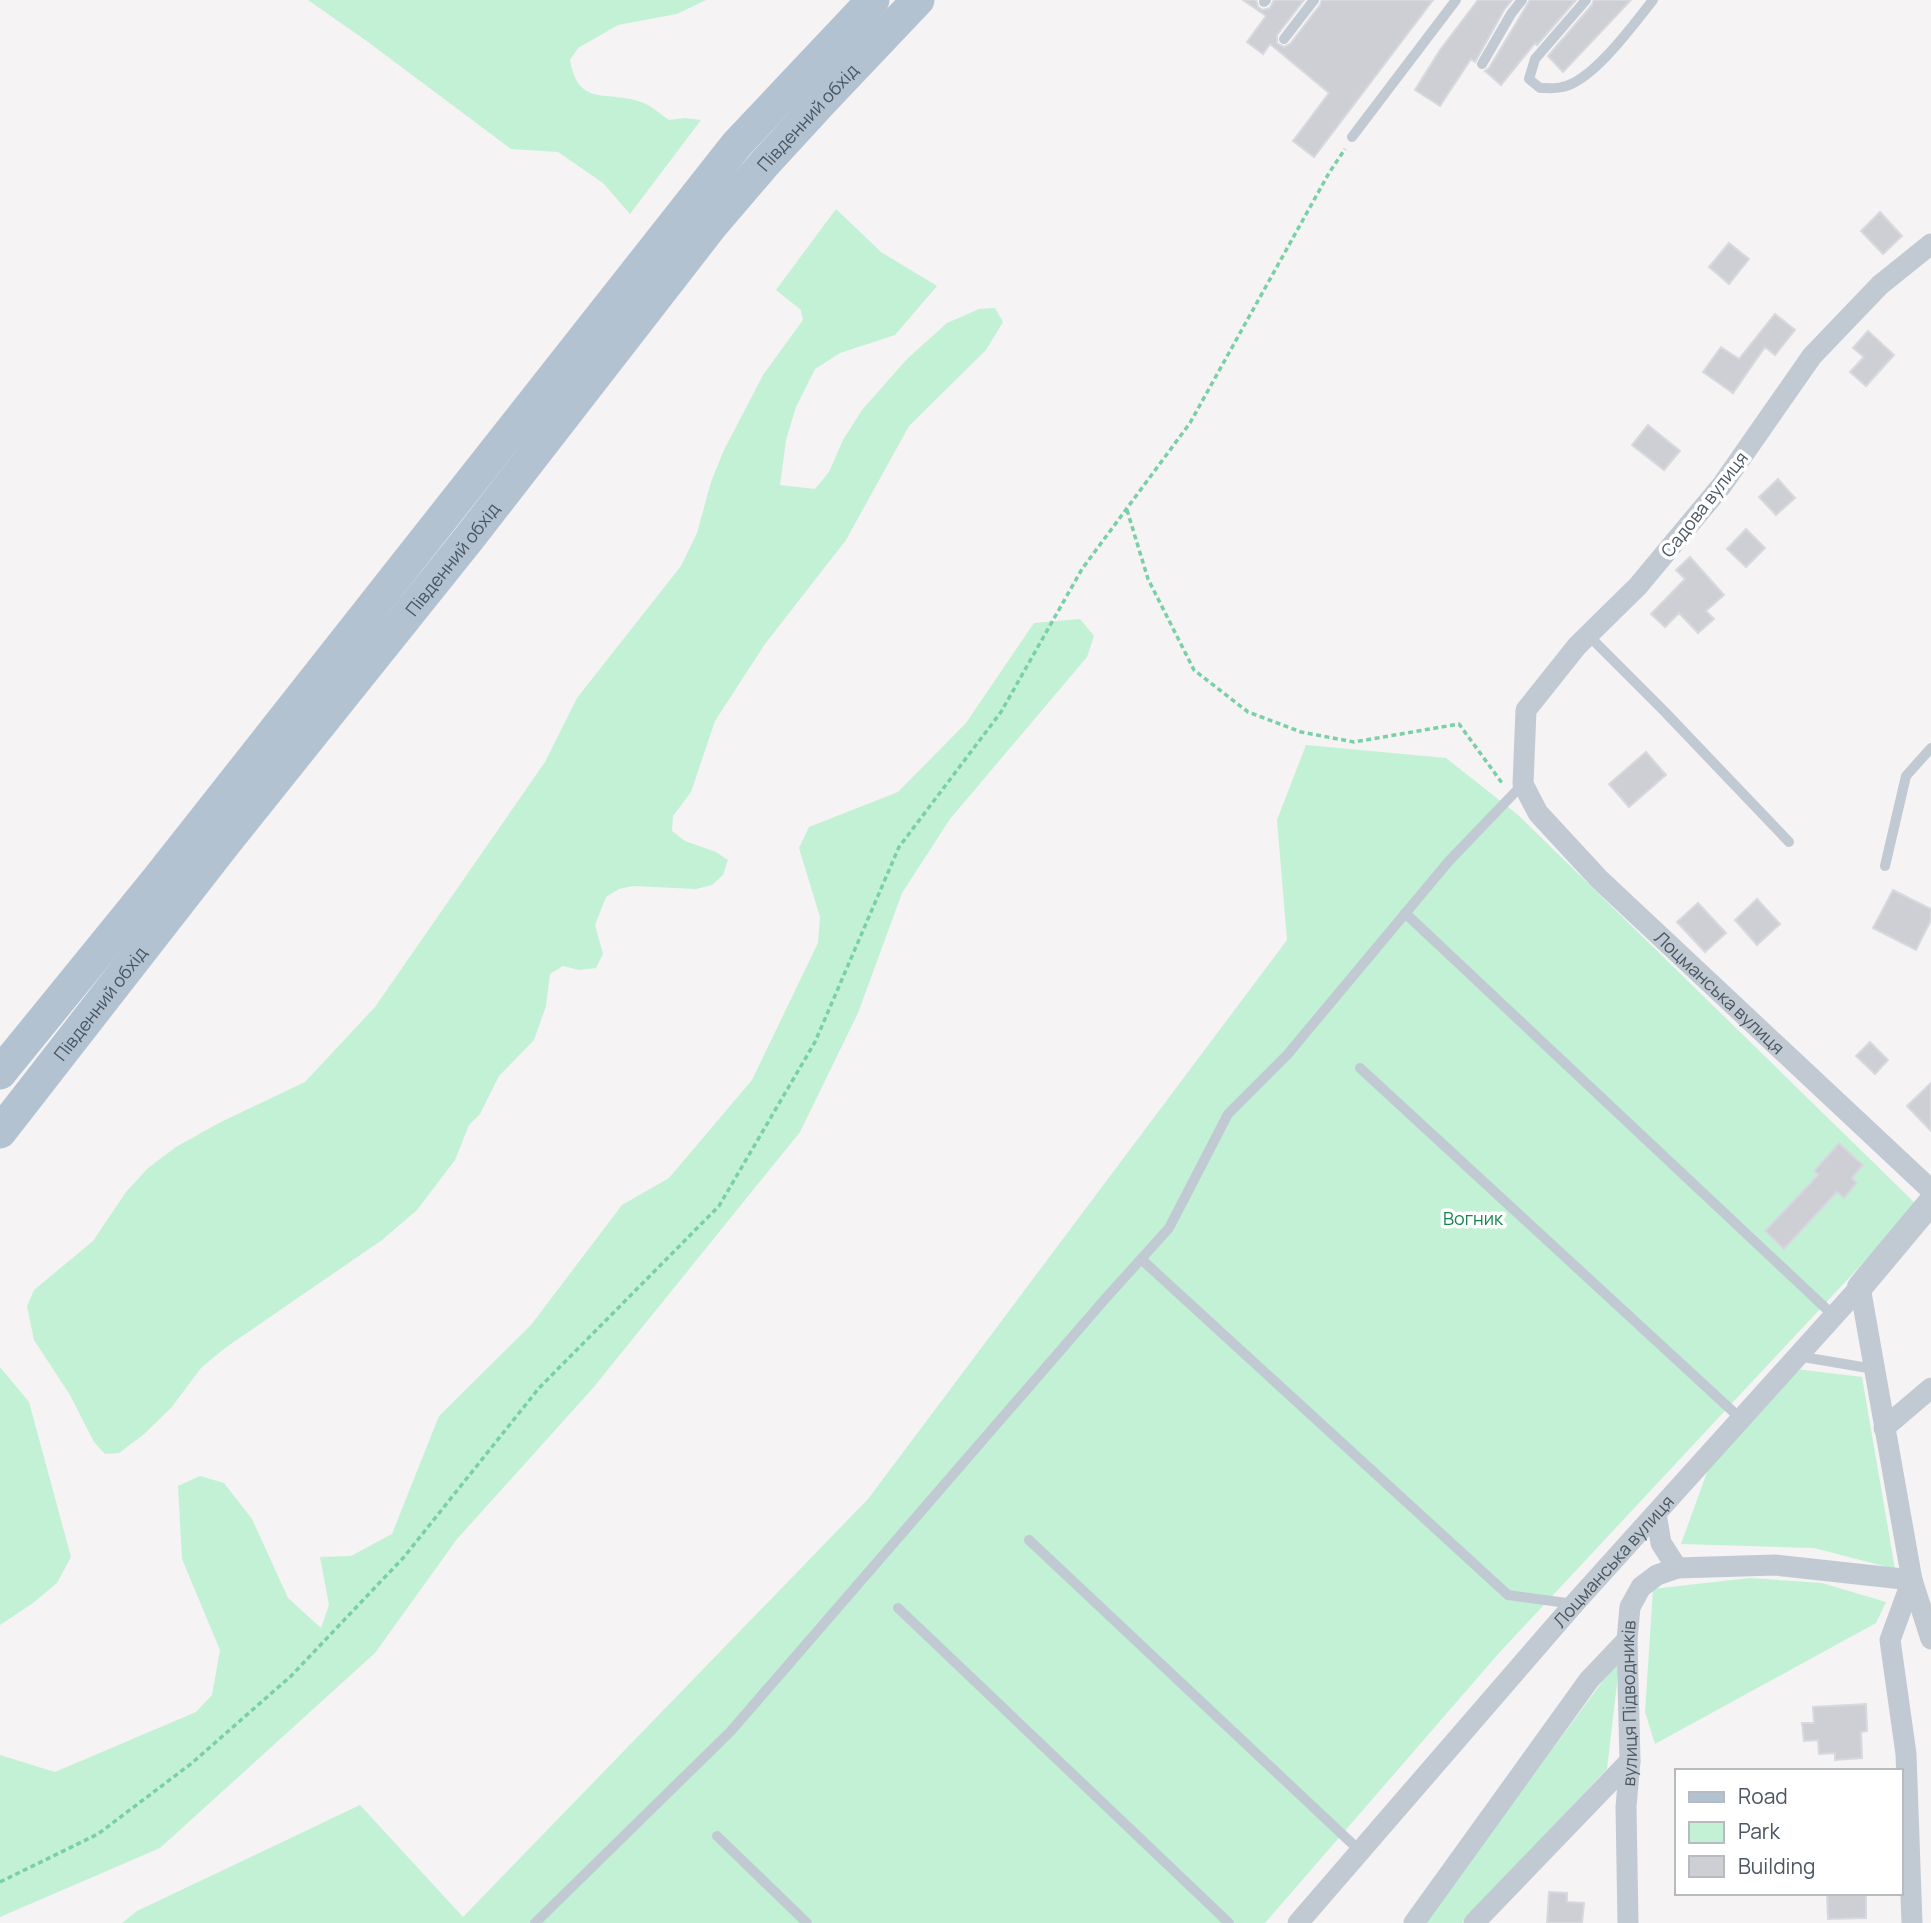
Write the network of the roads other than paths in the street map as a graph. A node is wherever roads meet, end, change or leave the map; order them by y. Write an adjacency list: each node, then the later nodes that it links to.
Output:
1 (873, 0): 19 (main road, Південний обхід)
2 (918, 0): 20 (main road, Південний обхід)
3 (1314, 0): 8 (lane)
4 (1456, 0): 10 (lane)
5 (1522, 0): 9 (lane)
6 (1586, 0): 7 (lane)
7 (1653, 0)
8 (1284, 39)
9 (1482, 64)
10 (1352, 137)
11 (1931, 244): 12 (street, Садова вулиця)
12 (1588, 635): 14 (street, Садова вулиця); 15 (lane)
13 (1931, 748): 16 (lane)
14 (1517, 790): 17 (lane); 21 (street, Лоцманська вулиця)
15 (1788, 842)
16 (1885, 866)
17 (1405, 913): 23 (lane); 25 (lane)
18 (1360, 1068): 29 (lane)
19 (0, 1073)
20 (0, 1132)
21 (1931, 1189)
22 (1931, 1202): 24 (street, Лоцманська вулиця)
23 (1141, 1259): 35 (lane); 42 (lane)
24 (1860, 1287): 25 (street, Лоцманська вулиця); 27 (street)
25 (1833, 1316): 26 (street, Лоцманська вулиця)
26 (1797, 1356): 27 (lane); 29 (street, Лоцманська вулиця)
27 (1874, 1369): 30 (street)
28 (1931, 1388): 30 (street)
29 (1740, 1419): 31 (street, Лоцманська вулиця)
30 (1884, 1428): 34 (street)
31 (1656, 1514): 33 (street); 35 (street, Лоцманська вулиця)
32 (1029, 1541): 41 (lane)
33 (1677, 1568): 34 (street); 38 (street, вулиця Підводників)
34 (1912, 1580): 37 (street); 49 (street)
35 (1574, 1604): 41 (street, Лоцманська вулиця)
36 (898, 1608): 44 (lane)
37 (1931, 1639)
38 (1627, 1640): 39 (street, вулиця Підводників); 46 (street)
39 (1630, 1761): 47 (street); 48 (street, вулиця Підводників)
40 (717, 1836): 43 (lane)
41 (1360, 1852): 45 (street, Лоцманська вулиця)
42 (535, 1923)
43 (807, 1923)
44 (1229, 1923)
45 (1298, 1923)
46 (1414, 1923)
47 (1474, 1923)
48 (1628, 1923)
49 (1912, 1923)

